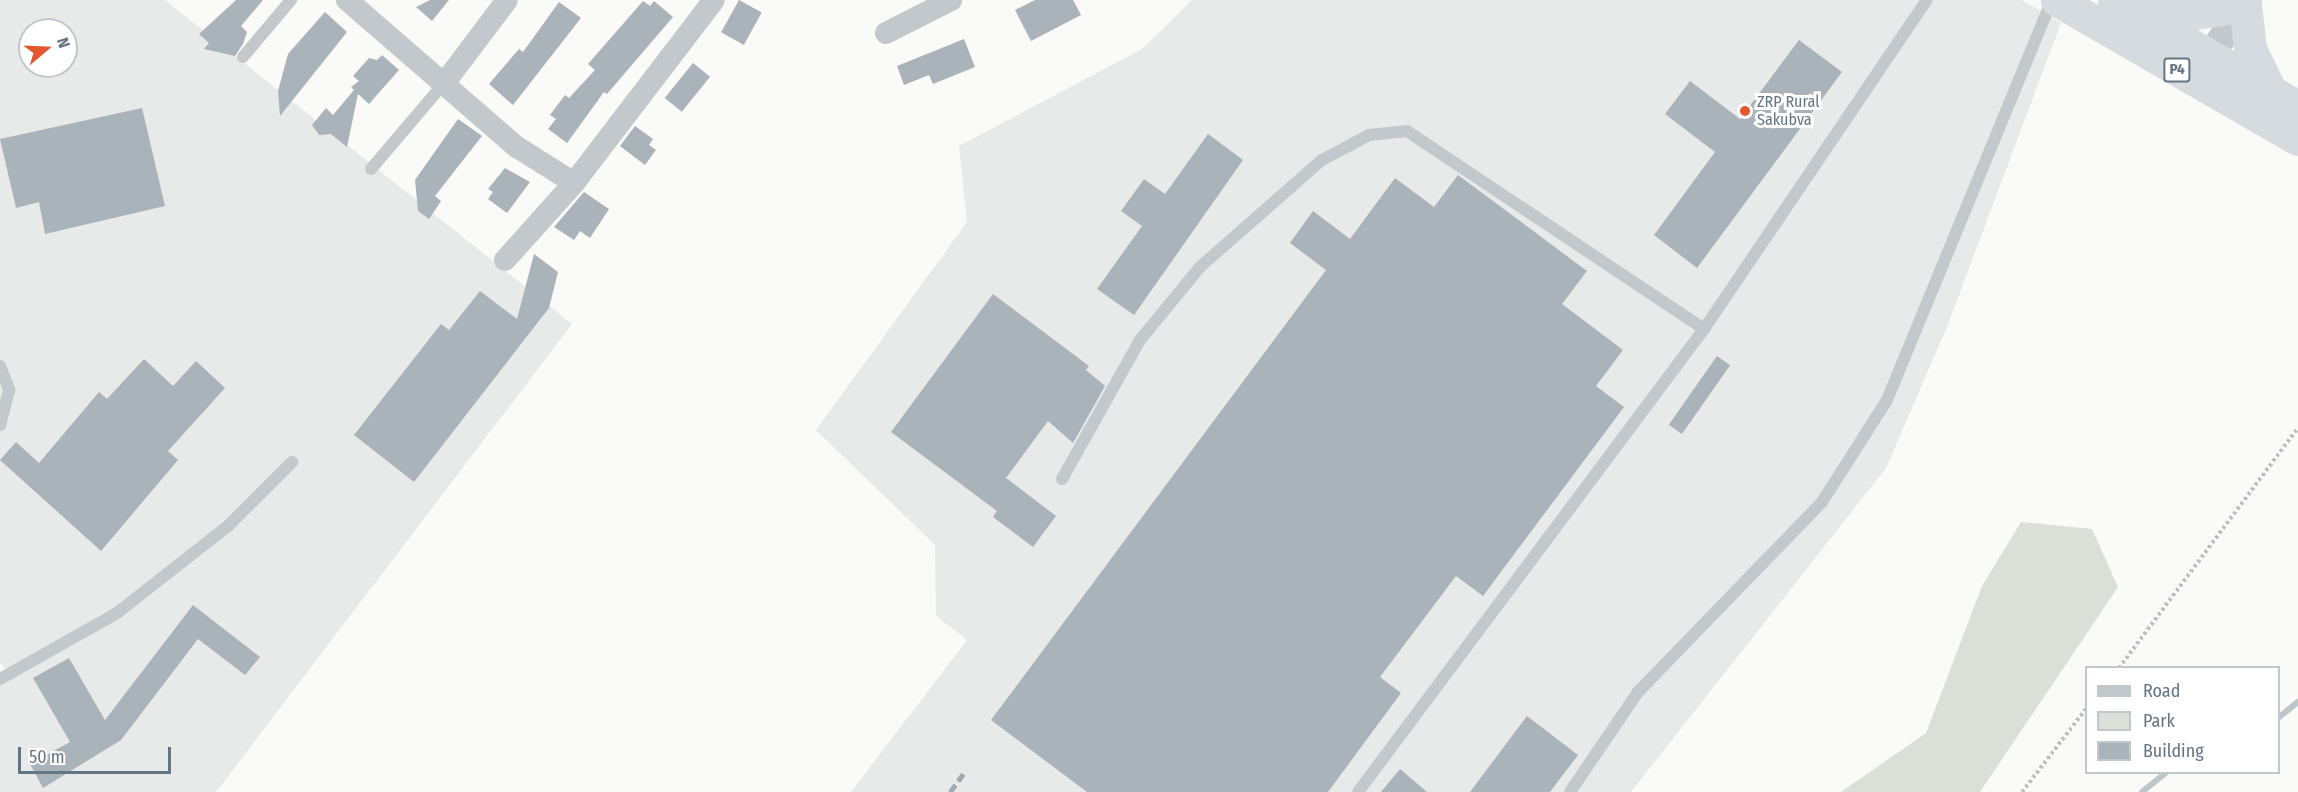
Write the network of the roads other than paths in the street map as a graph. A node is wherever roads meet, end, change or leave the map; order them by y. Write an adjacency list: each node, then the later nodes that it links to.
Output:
1 (291, 0): 12 (lane)
2 (347, 0): 14 (street)
3 (507, 0): 14 (street)
4 (714, 0): 19 (street)
5 (951, 0): 11 (street)
6 (1927, 0): 21 (lane)
7 (2052, 0): 28 (lane)
8 (2057, 0): 13 (highway, P4)
9 (2246, 2): 10 (highway); 13 (street); 15 (highway)
10 (2126, 7): 13 (highway, P4)
11 (886, 33)
12 (243, 57)
13 (2201, 66): 15 (highway, P4); 17 (highway, P4)
14 (446, 81): 18 (lane); 19 (street)
15 (2270, 90): 16 (highway, P4)
16 (2298, 107)
17 (2298, 139)
18 (371, 169)
19 (573, 183): 20 (street)
20 (505, 260)
21 (1704, 329): 25 (lane); 27 (lane)
22 (0, 366): 23 (lane)
23 (0, 425)
24 (292, 462): 26 (lane)
25 (1062, 479)
26 (0, 679)
27 (1358, 792)
28 (1570, 792)

